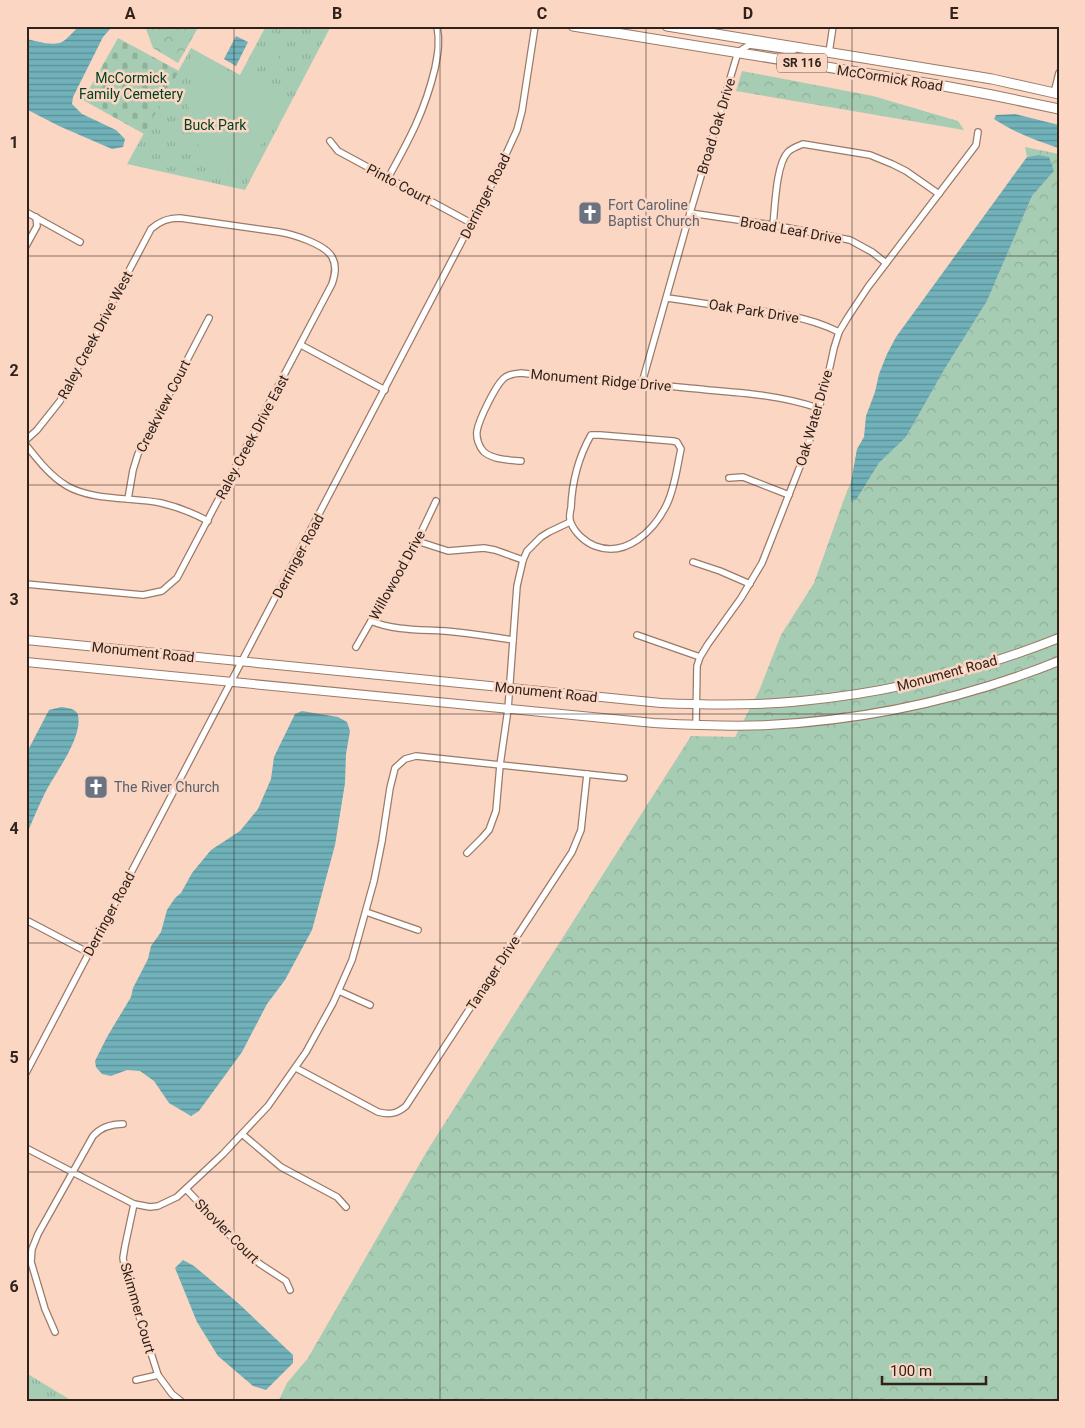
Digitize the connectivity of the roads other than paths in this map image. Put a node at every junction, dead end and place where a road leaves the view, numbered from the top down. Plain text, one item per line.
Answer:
1 (437, 26) edge
2 (535, 26) edge
3 (573, 26) edge
4 (833, 26) edge
5 (671, 27) edge
6 (806, 49) junction
7 (738, 52) junction
8 (829, 52) junction
9 (1059, 73) edge
10 (1056, 94) edge
11 (1059, 109) edge
12 (978, 132) dead end
13 (330, 141) dead end
14 (388, 178) junction
15 (939, 194) junction
16 (26, 212) edge
17 (690, 213) junction
18 (36, 217) junction
19 (471, 223) junction
20 (156, 224) joint
21 (773, 225) junction
22 (80, 242) dead end
23 (26, 246) edge
24 (886, 263) junction
25 (666, 298) junction
26 (209, 318) dead end
27 (840, 332) junction
28 (301, 345) junction
29 (642, 383) junction
30 (385, 390) junction
31 (818, 408) junction
32 (26, 440) edge
33 (26, 445) edge
34 (521, 462) dead end
35 (729, 478) dead end
36 (789, 496) junction
37 (128, 499) junction
38 (436, 502) dead end
39 (208, 521) junction
40 (570, 522) junction
41 (417, 541) junction
42 (523, 560) junction
43 (693, 562) dead end
44 (26, 584) edge
45 (750, 584) junction
46 (371, 621) junction
47 (637, 635) dead end
48 (1059, 638) edge
49 (26, 640) edge
50 (513, 640) junction
51 (356, 647) dead end
52 (700, 657) junction
53 (1059, 660) edge
54 (26, 662) edge
55 (242, 662) junction
56 (231, 682) junction
57 (510, 688) junction
58 (696, 704) junction
59 (508, 709) junction
60 (696, 725) junction
61 (500, 765) junction
62 (587, 774) junction
63 (624, 778) dead end
64 (467, 853) dead end
65 (366, 912) junction
66 (26, 920) edge
67 (418, 930) dead end
68 (89, 953) junction
69 (339, 991) junction
70 (370, 1006) dead end
71 (296, 1068) junction
72 (26, 1073) edge
73 (123, 1124) dead end
74 (242, 1134) junction
75 (26, 1148) edge
76 (72, 1172) junction
77 (186, 1190) junction
78 (134, 1204) junction
79 (346, 1207) dead end
80 (290, 1290) dead end
81 (55, 1332) dead end
82 (158, 1376) junction
83 (136, 1380) dead end
84 (182, 1402) edge

1 - 14 street
2 - 19 street, Derringer Road
3 - 7 main road, McCormick Road / SR 116
4 - 8 street
5 - 6 main road, McCormick Road / SR 116
6 - 7 street
6 - 8 main road, McCormick Road / SR 116
7 - 11 main road, McCormick Road / SR 116
7 - 17 street, Broad Oak Drive
8 - 10 main road, McCormick Road / SR 116
9 - 10 street
12 - 15 street, Oak Water Drive
13 - 14 street, Pinto Court
14 - 19 street, Pinto Court
15 - 21 street
15 - 24 street, Oak Water Drive
16 - 18 street
17 - 21 street, Broad Leaf Drive
17 - 25 street, Broad Oak Drive
18 - 22 street
18 - 23 street
19 - 30 street, Derringer Road
20 - 28 street, Raley Creek Drive East
20 - 32 street, Raley Creek Drive West
21 - 24 street, Broad Leaf Drive
24 - 27 street, Oak Water Drive
25 - 27 street, Oak Park Drive
25 - 29 street, Broad Oak Drive
26 - 37 street, Creekview Court
27 - 31 street, Oak Water Drive
28 - 30 street
28 - 39 street, Raley Creek Drive East
29 - 31 street, Monument Ridge Drive
29 - 34 street, Monument Ridge Drive
30 - 55 street, Derringer Road
31 - 36 street, Oak Water Drive
33 - 37 street
35 - 36 street
36 - 45 street, Oak Water Drive
37 - 39 street
38 - 41 street, Willowood Drive
39 - 44 street, Raley Creek Drive East
40 - 40 street
40 - 42 street
41 - 42 street
41 - 46 street, Willowood Drive
42 - 50 street
43 - 45 street
45 - 52 street, Oak Water Drive
46 - 50 street
46 - 51 street, Willowood Drive
47 - 52 street
48 - 58 main road, Monument Road
49 - 55 main road, Monument Road
50 - 57 street
52 - 58 street, Oak Water Drive
53 - 60 main road, Monument Road
54 - 56 main road, Monument Road
55 - 56 street, Derringer Road
55 - 57 main road, Monument Road
56 - 59 main road, Monument Road
56 - 68 street, Derringer Road
57 - 58 main road, Monument Road
57 - 59 street
58 - 60 street, Oak Water Drive
59 - 60 main road, Monument Road
59 - 61 street
61 - 62 street
61 - 64 street
61 - 65 street
62 - 63 street
62 - 71 street, Tanager Drive
65 - 67 street
65 - 69 street
66 - 68 street
68 - 72 street, Derringer Road
69 - 70 street
69 - 71 street
71 - 74 street
73 - 76 street
74 - 77 street
74 - 79 street
75 - 76 street
76 - 78 street
76 - 81 street
77 - 78 street
77 - 80 street, Shovler Court
78 - 82 street, Skimmer Court
82 - 83 street
82 - 84 street, Skimmer Court

